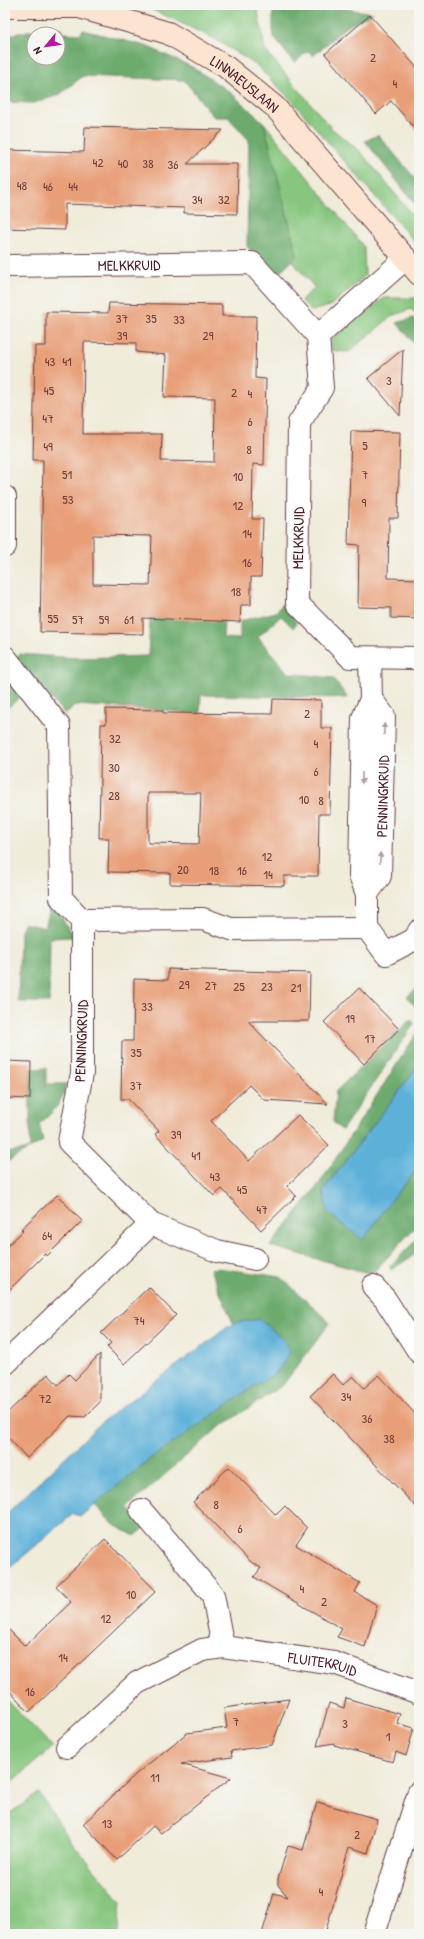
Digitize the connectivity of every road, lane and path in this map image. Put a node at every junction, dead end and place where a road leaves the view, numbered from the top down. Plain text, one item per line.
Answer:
1 (5, 7) edge
2 (5, 266) edge
3 (412, 266) edge
4 (318, 336) junction
5 (5, 498) edge
6 (5, 546) edge
7 (5, 657) edge
8 (370, 658) junction
9 (419, 658) edge
10 (82, 920) junction
11 (367, 928) junction
12 (419, 931) edge
13 (151, 1224) junction
14 (255, 1259) dead end
15 (373, 1286) dead end
16 (419, 1352) edge
17 (5, 1364) edge
18 (140, 1510) dead end
19 (223, 1647) junction
20 (419, 1693) edge
21 (67, 1746) dead end
22 (419, 1792) edge
23 (374, 1934) edge

1 - 3 street, LINNAEUSLAAN
2 - 4 street, MELKKRUID
3 - 4 street
4 - 8 street, MELKKRUID
5 - 6 street
7 - 10 street
8 - 9 street, MELKKRUID
8 - 11 street, PENNINGKRUID
10 - 11 street
10 - 13 street, PENNINGKRUID
11 - 12 street
13 - 14 street, PENNINGKRUID
13 - 17 street
15 - 16 street
18 - 19 street
19 - 20 street, FLUITEKRUID
19 - 21 street, FLUITEKRUID
22 - 23 street

